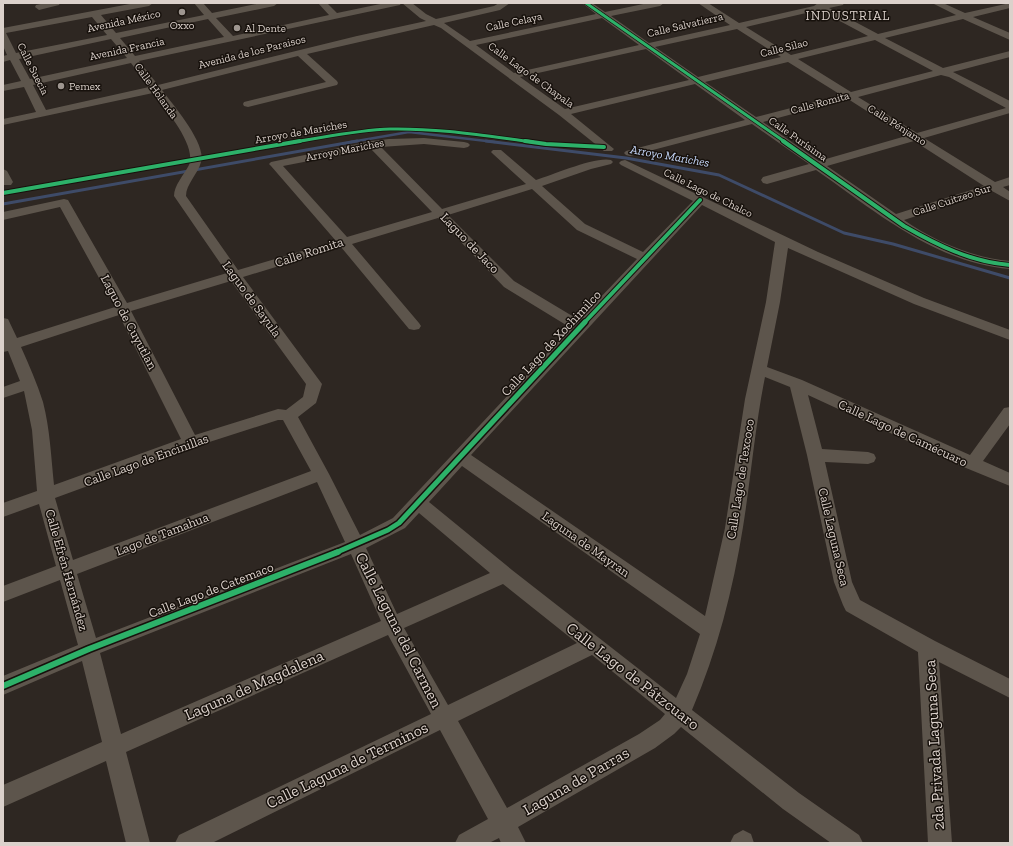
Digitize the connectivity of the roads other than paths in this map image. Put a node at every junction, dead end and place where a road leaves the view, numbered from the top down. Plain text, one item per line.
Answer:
1 (56, 3) edge
2 (149, 3) edge
3 (198, 3) edge
4 (274, 3) edge
5 (322, 3) edge
6 (397, 3) edge
7 (406, 3) edge
8 (506, 3) edge
9 (586, 3) edge
10 (660, 3) edge
11 (702, 3) edge
12 (840, 3) edge
13 (936, 3) edge
14 (817, 5) edge
15 (1010, 5) edge
16 (467, 6) dead end
17 (39, 7) dead end
18 (476, 13) junction
19 (95, 14) junction
20 (604, 15) junction
21 (210, 16) junction
22 (964, 16) junction
23 (336, 17) junction
24 (437, 22) junction
25 (738, 25) junction
26 (3, 31) edge
27 (3, 35) edge
28 (114, 36) junction
29 (876, 37) junction
30 (1010, 37) edge
31 (231, 39) junction
32 (468, 44) junction
33 (648, 46) junction
34 (300, 53) junction
35 (1010, 54) edge
36 (7, 58) edge
37 (790, 59) junction
38 (134, 60) junction
39 (942, 72) junction
40 (512, 76) junction
41 (699, 81) junction
42 (27, 83) junction
43 (3, 88) edge
44 (155, 89) junction
45 (850, 95) junction
46 (248, 104) dead end
47 (1010, 108) edge
48 (42, 113) junction
49 (563, 113) junction
50 (755, 121) junction
51 (3, 122) edge
52 (916, 137) junction
53 (372, 144) junction
54 (464, 145) dead end
55 (498, 152) dead end
56 (605, 155) junction
57 (629, 158) junction
58 (817, 165) junction
59 (188, 176) joint
60 (767, 180) dead end
61 (1010, 181) edge
62 (534, 185) junction
63 (993, 187) junction
64 (1010, 197) edge
65 (700, 200) junction
66 (440, 212) junction
67 (3, 216) edge
68 (894, 219) junction
69 (343, 241) junction
70 (782, 241) junction
71 (645, 258) junction
72 (1010, 265) edge
73 (235, 276) junction
74 (123, 308) junction
75 (3, 322) edge
76 (414, 326) dead end
77 (580, 327) junction
78 (1010, 335) edge
79 (7, 346) edge
80 (759, 369) junction
81 (29, 383) junction
82 (797, 384) junction
83 (3, 393) edge
84 (1010, 412) edge
85 (289, 416) junction
86 (191, 442) junction
87 (815, 455) junction
88 (460, 456) junction
89 (868, 458) dead end
90 (972, 464) junction
91 (321, 474) junction
92 (1010, 480) edge
93 (46, 496) junction
94 (419, 503) junction
95 (3, 510) edge
96 (356, 545) junction
97 (68, 570) junction
98 (505, 575) junction
99 (3, 594) edge
100 (392, 624) junction
101 (711, 631) junction
102 (593, 645) junction
103 (928, 647) junction
104 (89, 649) junction
105 (3, 686) edge
106 (1010, 689) edge
107 (680, 713) junction
108 (444, 718) junction
109 (114, 746) junction
110 (3, 796) edge
111 (503, 823) junction
112 (138, 843) edge
113 (187, 843) edge
114 (468, 843) edge
115 (514, 843) edge
116 (851, 843) edge
117 (940, 843) edge

1 - 17 street
2 - 19 street
3 - 21 street
4 - 21 street, Avenida México
5 - 23 street
6 - 23 street, Avenida Francia
7 - 24 street
8 - 18 street, Avenida de los Paraisos
9 - 20 street, Calle Purísima
10 - 20 street, Calle Celaya
11 - 25 street, Calle Pénjamo
12 - 14 street, Calle Salvatierra
13 - 22 street
14 - 25 street, Calle Salvatierra
14 - 29 street
15 - 22 street, Calle Silao
16 - 18 street
18 - 24 street, Avenida de los Paraisos
19 - 26 street
19 - 28 street, Calle Holanda
20 - 32 street, Calle Celaya
20 - 33 street, Calle Purísima
21 - 28 street, Avenida México
21 - 31 street
22 - 29 street, Calle Silao
22 - 30 street
23 - 31 street, Avenida Francia
24 - 32 street, Calle Lago de Chapala
24 - 34 street, Avenida de los Paraisos
25 - 33 street, Calle Salvatierra
25 - 37 street, Calle Pénjamo
27 - 36 street, Calle Suecia
28 - 36 street, Avenida México
28 - 38 street, Calle Holanda
29 - 37 street, Calle Silao
29 - 39 street
31 - 38 street, Avenida Francia
32 - 40 street, Calle Lago de Chapala
33 - 40 street, Calle Salvatierra
33 - 41 street, Calle Purísima
34 - 44 street, Avenida de los Paraisos
34 - 46 street
35 - 39 street, Calle Romita
36 - 42 street, Calle Suecia
37 - 41 street, Calle Silao
37 - 45 street, Calle Pénjamo
38 - 42 street, Avenida Francia
38 - 44 street, Calle Holanda
39 - 45 street, Calle Romita
39 - 47 street
40 - 49 street, Calle Lago de Chapala
41 - 49 street, Calle Silao
41 - 50 street, Calle Purísima
42 - 43 street, Avenida Francia
42 - 48 street, Calle Suecia
44 - 48 street, Avenida de los Paraisos
44 - 59 street, Calle Holanda
45 - 50 street, Calle Romita
45 - 52 street, Calle Pénjamo
47 - 52 street
48 - 51 street, Avenida de los Paraisos
49 - 56 street, Calle Lago de Chapala
50 - 57 street, Calle Romita
50 - 58 street, Calle Purísima
52 - 58 street
52 - 63 street, Calle Pénjamo
53 - 54 street, Arroyo Mariches
53 - 66 street, Laguo de Jaco
53 - 69 street, Arroyo Mariches
55 - 62 street
56 - 57 street, Calle Romita
56 - 62 street, Calle Romita
57 - 65 street, Calle Lago de Chalco
58 - 60 street
58 - 68 street, Calle Purísima
59 - 73 street, Laguo de Sayula
61 - 63 street, Calle Cuitzeo Sur
62 - 66 street, Calle Romita
62 - 71 street
63 - 64 street, Calle Pénjamo
63 - 68 street, Calle Cuitzeo Sur
65 - 70 street, Calle Lago de Chalco
65 - 71 street, Calle Lago de Xochimilco
66 - 69 street, Calle Romita
66 - 77 street, Laguo de Jaco
67 - 74 street, Laguo de Cuyutlan
68 - 72 street, Calle Purísima
69 - 73 street, Calle Romita
69 - 76 street
70 - 78 street, Calle Lago de Chalco
70 - 80 street, Calle Lago de Texcoco
71 - 77 street, Calle Lago de Xochimilco
73 - 74 street, Calle Romita
73 - 85 street, Laguo de Sayula
74 - 79 street, Calle Romita
74 - 86 street, Laguo de Cuyutlan
75 - 79 street, Calle Efrén Hernández
77 - 88 street, Calle Lago de Xochimilco
79 - 81 street, Calle Efrén Hernández
80 - 82 street, Calle Lago de Camécuaro
80 - 101 street, Calle Lago de Texcoco
81 - 83 street
81 - 93 street, Calle Efrén Hernández
82 - 87 street, Calle Laguna Seca
82 - 90 street, Calle Lago de Camécuaro
84 - 90 street
85 - 86 street, Calle Lago de Encinillas
85 - 91 street, Calle Laguna del Carmen
86 - 93 street, Calle Lago de Encinillas
87 - 89 street
87 - 103 street, Calle Laguna Seca
88 - 94 street, Calle Lago de Xochimilco
88 - 101 street, Laguna de Mayran
90 - 92 street, Calle Lago de Camécuaro
91 - 96 street, Calle Laguna del Carmen
91 - 97 street, Lago de Tamahua
93 - 95 street, Calle Lago de Encinillas
93 - 97 street, Calle Efrén Hernández
94 - 96 street, Calle Lago de Catemaco
94 - 98 street, Calle Lago de Pátzcuaro
96 - 100 street, Calle Laguna del Carmen
96 - 104 street, Calle Lago de Catemaco
97 - 99 street, Lago de Tamahua
97 - 104 street, Calle Efrén Hernández
98 - 100 street, Laguna de Magdalena
98 - 102 street, Calle Lago de Pátzcuaro
100 - 108 street, Calle Laguna del Carmen
100 - 109 street, Laguna de Magdalena
101 - 107 street, Calle Lago de Texcoco
102 - 107 street, Calle Lago de Pátzcuaro
102 - 108 street, Calle Laguna de Terminos
103 - 106 street, Calle Laguna Seca
103 - 117 street, 2da Privada Laguna Seca
104 - 105 street, Calle Lago de Catemaco
104 - 109 street, Calle Efrén Hernández
107 - 111 street, Laguna de Parras
107 - 116 street, Calle Lago de Pátzcuaro
108 - 111 street, Calle Laguna del Carmen
108 - 113 street, Calle Laguna de Terminos
109 - 110 street, Laguna de Magdalena
109 - 112 street, Calle Efrén Hernández
111 - 114 street, Laguna de Parras
111 - 115 street, Calle Laguna del Carmen

